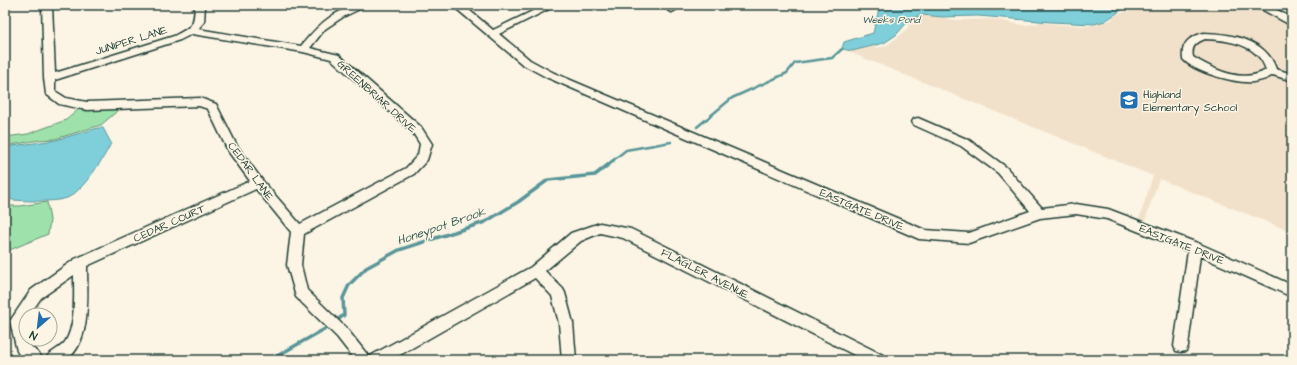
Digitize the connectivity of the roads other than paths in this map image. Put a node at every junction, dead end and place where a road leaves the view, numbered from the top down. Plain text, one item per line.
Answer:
1 (47, 5) edge
2 (200, 5) edge
3 (363, 5) edge
4 (457, 5) edge
5 (552, 5) edge
6 (1259, 5) edge
7 (1292, 23) edge
8 (191, 30) junction
9 (492, 34) junction
10 (303, 49) junction
11 (1272, 71) junction
12 (49, 78) junction
13 (1292, 78) edge
14 (918, 122) dead end
15 (258, 182) junction
16 (1040, 214) junction
17 (298, 231) junction
18 (1195, 248) junction
19 (80, 263) junction
20 (536, 271) junction
21 (1292, 292) edge
22 (1181, 346) dead end
23 (36, 360) edge
24 (52, 360) edge
25 (364, 360) edge
26 (377, 360) edge
27 (569, 360) edge
28 (878, 360) edge

1 - 12 street, CEDAR LANE
2 - 8 street
3 - 10 street
4 - 9 street, EASTGATE DRIVE
5 - 9 street
6 - 7 street
8 - 10 street, GREENBRIAR DRIVE
8 - 12 street, JUNIPER LANE
9 - 16 street, EASTGATE DRIVE
10 - 17 street, GREENBRIAR DRIVE
11 - 11 street
11 - 13 street
12 - 15 street, CEDAR LANE
14 - 16 street
15 - 17 street, CEDAR LANE
15 - 19 street, CEDAR COURT
16 - 18 street, EASTGATE DRIVE
17 - 25 street
18 - 21 street, EASTGATE DRIVE
18 - 22 street
19 - 23 street, CEDAR COURT
19 - 24 street
20 - 26 street
20 - 27 street
20 - 28 street, FLAGLER AVENUE

